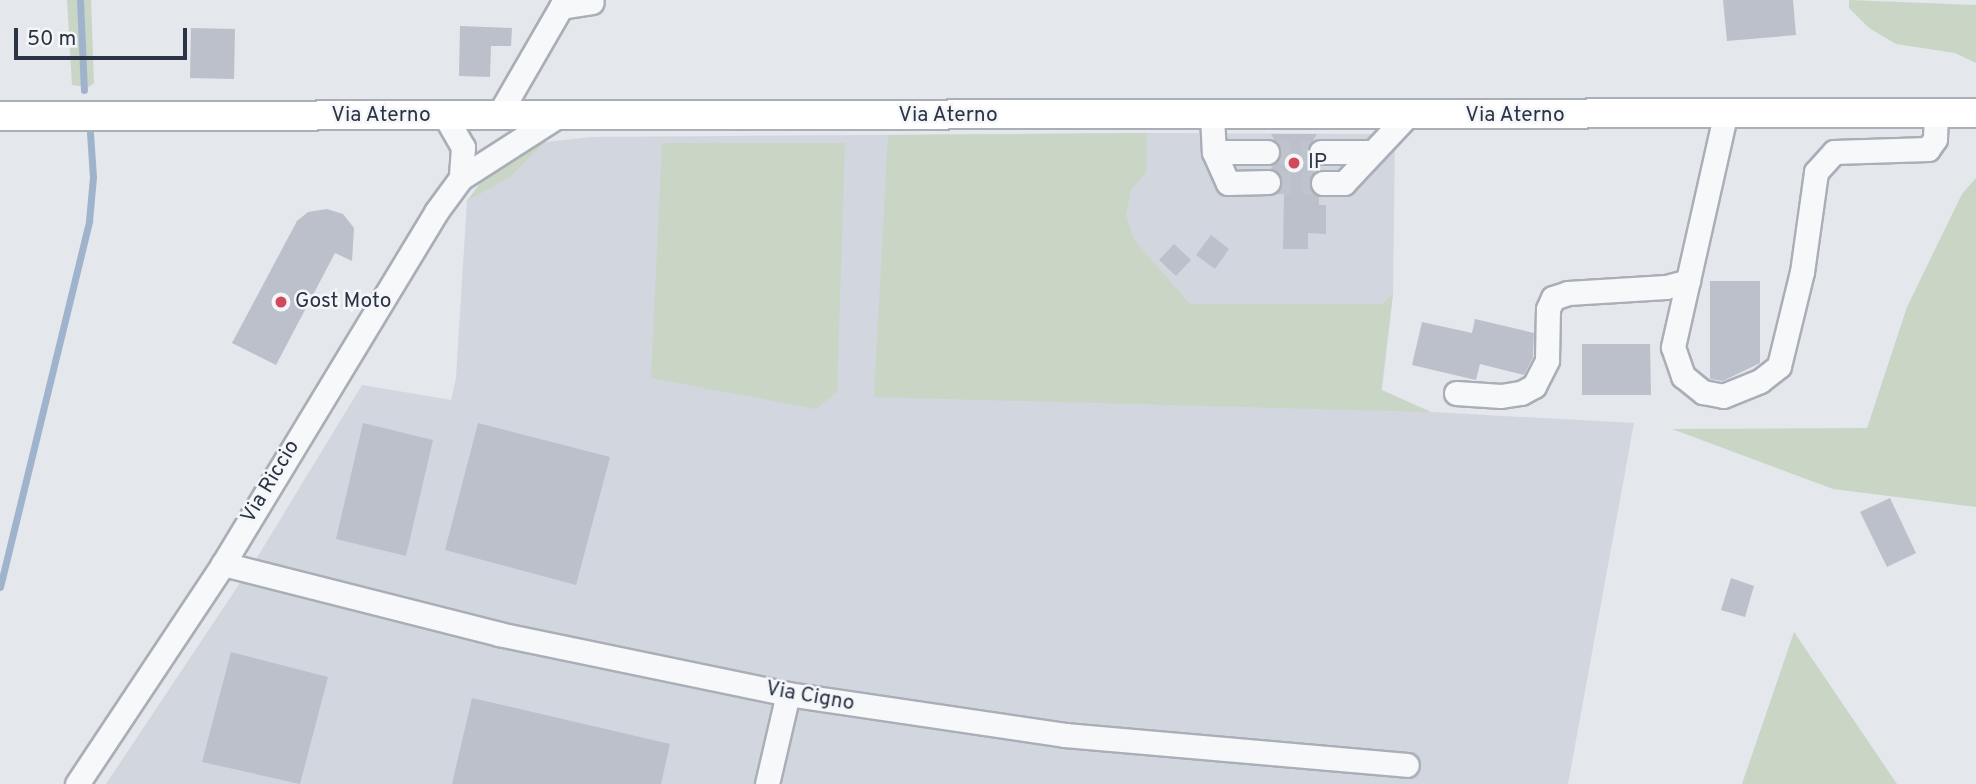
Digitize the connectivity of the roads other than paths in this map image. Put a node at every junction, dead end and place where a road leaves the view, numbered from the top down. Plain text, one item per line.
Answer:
1 (592, 2) dead end
2 (1976, 93) edge
3 (1976, 113) edge
4 (1897, 115) junction
5 (1936, 115) junction
6 (0, 116) edge
7 (445, 116) junction
8 (498, 116) junction
9 (1212, 116) junction
10 (1408, 116) junction
11 (1725, 116) junction
12 (556, 117) junction
13 (1214, 152) junction
14 (1268, 152) tunnel mouth
15 (1321, 152) tunnel mouth
16 (1372, 152) junction
17 (461, 178) junction
18 (1268, 183) tunnel mouth
19 (1323, 183) tunnel mouth
20 (1688, 281) junction
21 (1457, 393) dead end
22 (223, 564) junction
23 (788, 694) junction
24 (1407, 765) dead end
25 (77, 784) edge
26 (767, 784) edge

1 - 8 lane
2 - 4 main road, Via Aterno
3 - 5 main road, Via Aterno
4 - 5 main road, Via Aterno
4 - 11 main road, Via Aterno
5 - 20 lane
6 - 7 main road, Via Aterno
7 - 8 main road, Via Aterno
7 - 17 lane
8 - 12 main road, Via Aterno
9 - 10 main road, Via Aterno
9 - 12 main road, Via Aterno
9 - 13 lane
10 - 11 main road, Via Aterno
10 - 16 lane
11 - 20 lane
12 - 17 lane, Via Riccio
13 - 14 lane
13 - 18 lane
15 - 16 lane
16 - 19 lane
17 - 22 lane, Via Riccio
20 - 21 lane
22 - 23 lane, Via Cigno
22 - 25 lane, Via Riccio
23 - 24 lane, Via Cigno
23 - 26 lane

